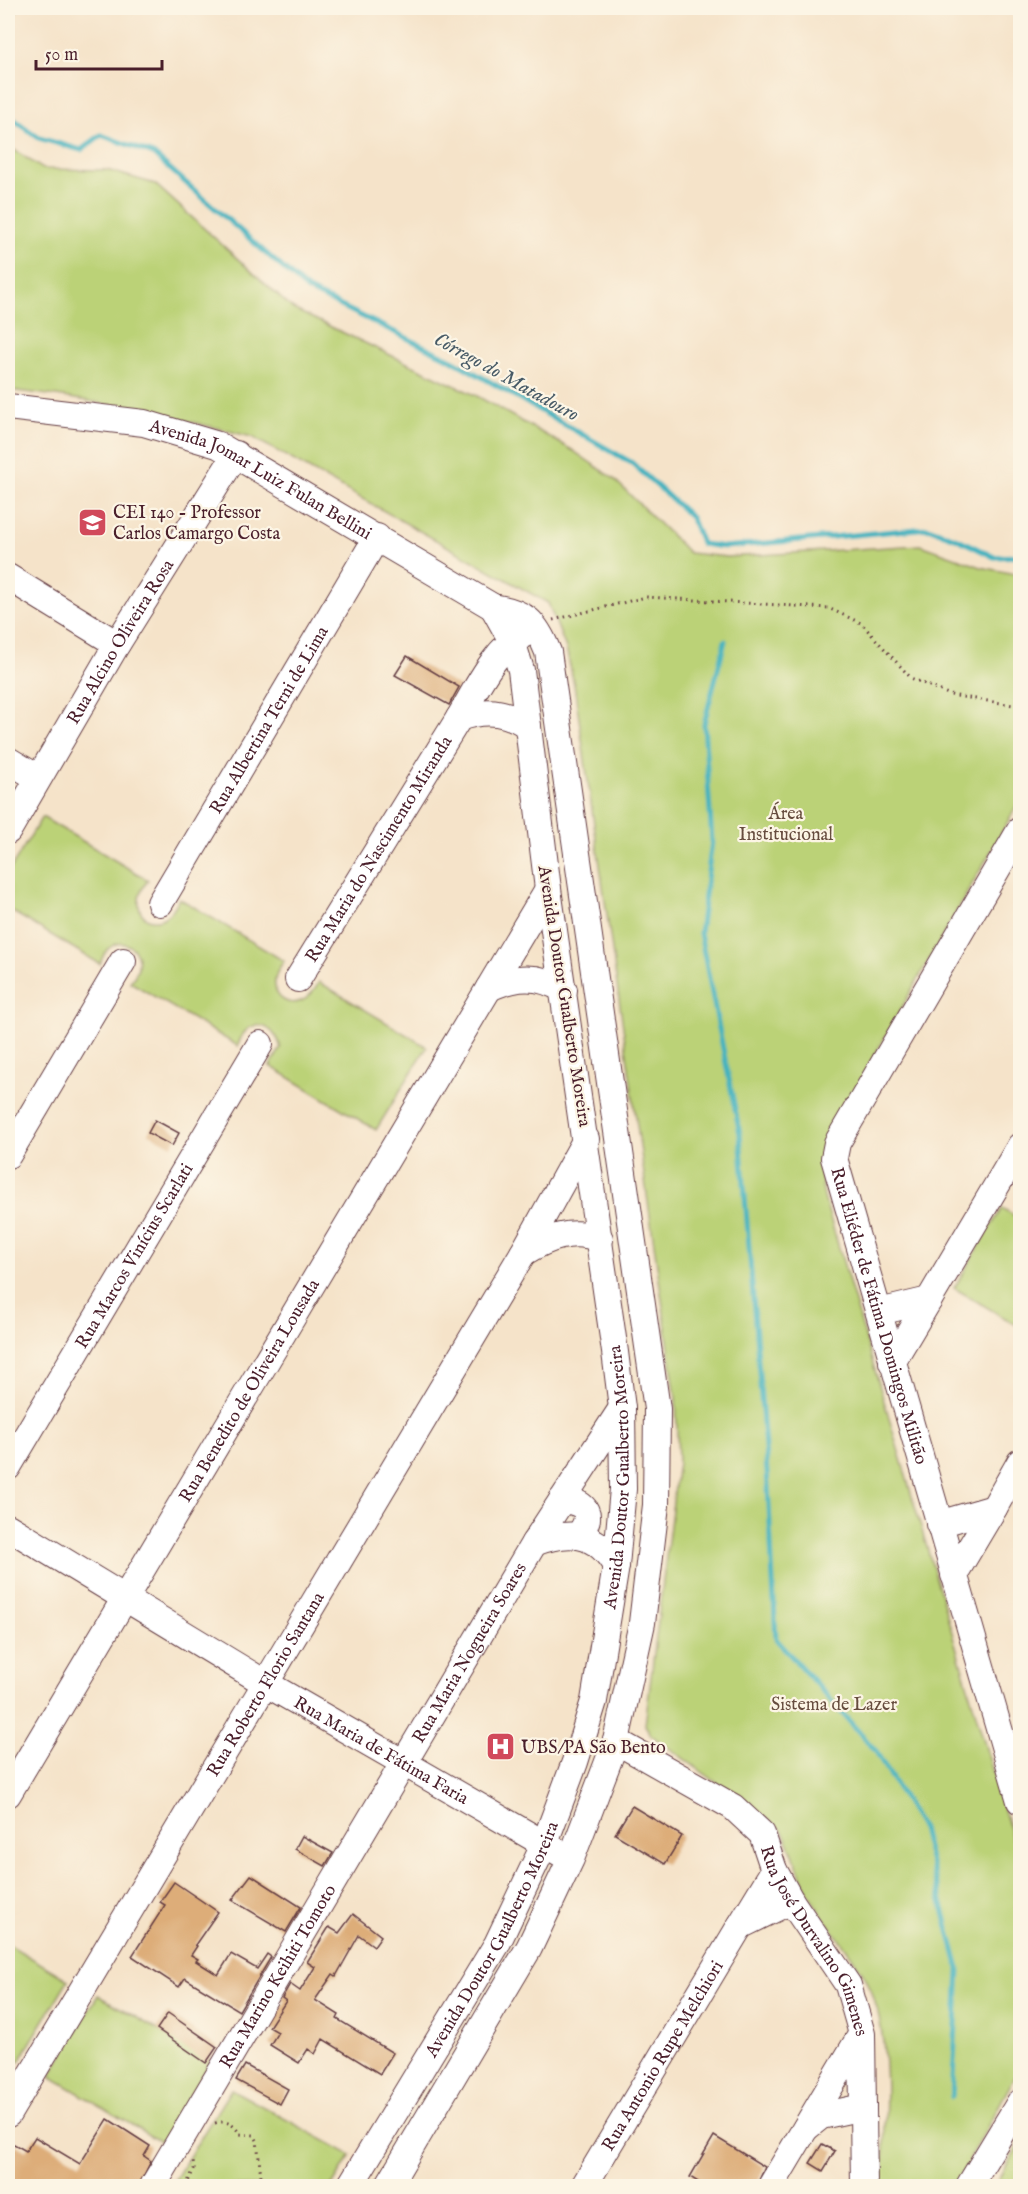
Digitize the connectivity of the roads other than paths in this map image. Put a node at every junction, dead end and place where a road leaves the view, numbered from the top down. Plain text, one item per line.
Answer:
1 (8, 407) edge
2 (236, 454) junction
3 (376, 537) junction
4 (8, 577) edge
5 (517, 625) junction
6 (117, 644) junction
7 (459, 718) junction
8 (528, 726) junction
9 (8, 760) edge
10 (38, 778) junction
11 (1020, 830) edge
12 (8, 831) edge
13 (548, 889) junction
14 (160, 903) dead end
15 (123, 961) dead end
16 (298, 979) dead end
17 (489, 988) junction
18 (564, 990) junction
19 (260, 1044) dead end
20 (586, 1139) junction
21 (1020, 1146) edge
22 (8, 1155) edge
23 (600, 1239) junction
24 (523, 1253) junction
25 (929, 1300) junction
26 (879, 1312) junction
27 (892, 1362) junction
28 (622, 1408) junction
29 (1020, 1462) edge
30 (8, 1467) edge
31 (562, 1500) junction
32 (994, 1508) junction
33 (939, 1524) junction
34 (8, 1527) edge
35 (578, 1536) junction
36 (534, 1543) junction
37 (616, 1566) junction
38 (954, 1575) junction
39 (125, 1598) junction
40 (265, 1683) junction
41 (1011, 1727) edge
42 (616, 1741) junction
43 (403, 1764) junction
44 (1019, 1788) edge
45 (8, 1794) edge
46 (544, 1845) junction
47 (571, 1859) junction
48 (774, 1870) junction
49 (791, 1901) junction
50 (740, 1926) junction
51 (862, 2034) junction
52 (830, 2087) junction
53 (863, 2097) junction
54 (1020, 2102) edge
55 (8, 2114) edge
56 (806, 2128) junction
57 (153, 2187) edge
58 (350, 2187) edge
59 (388, 2187) edge
60 (584, 2187) edge
61 (771, 2187) edge
62 (864, 2187) edge
63 (969, 2187) edge

1 - 2 street, Avenida Jomar Luiz Fulan Bellini
2 - 3 street, Avenida Jomar Luiz Fulan Bellini
2 - 6 street, Rua Alcino Oliveira Rosa
3 - 5 street, Avenida Jomar Luiz Fulan Bellini
3 - 14 street, Rua Albertina Terni de Lima
4 - 6 street
5 - 7 street, Rua Maria do Nascimento Miranda
5 - 8 street, Avenida Doutor Gualberto Moreira
5 - 42 street, Avenida Doutor Gualberto Moreira
6 - 10 street, Rua Alcino Oliveira Rosa
7 - 8 street, Rua Maria do Nascimento Miranda
7 - 16 street, Rua Maria do Nascimento Miranda
8 - 13 street, Avenida Doutor Gualberto Moreira
9 - 10 street
10 - 12 street, Rua Alcino Oliveira Rosa
11 - 26 street, Rua Eliéder de Fátima Domingos Militão
13 - 17 street, Rua Benedito de Oliveira Lousada
13 - 18 street, Avenida Doutor Gualberto Moreira
15 - 22 street
17 - 18 street
17 - 39 street, Rua Benedito de Oliveira Lousada
18 - 20 street, Avenida Doutor Gualberto Moreira
19 - 30 street, Rua Marcos Vinícius Scarlati
20 - 23 street, Avenida Doutor Gualberto Moreira
20 - 24 street, Rua Roberto Florio Santana
21 - 25 street
23 - 24 street
23 - 28 street, Avenida Doutor Gualberto Moreira
24 - 40 street, Rua Roberto Florio Santana
25 - 26 street
25 - 27 street
26 - 27 street, Rua Eliéder de Fátima Domingos Militão
27 - 33 street, Rua Eliéder de Fátima Domingos Militão
28 - 31 street, Rua Maria Nogueira Soares
28 - 37 street, Avenida Doutor Gualberto Moreira
29 - 32 street
31 - 35 street
31 - 36 street, Rua Maria Nogueira Soares
32 - 33 street
32 - 38 street
33 - 38 street, Rua Eliéder de Fátima Domingos Militão
34 - 39 street, Rua Maria de Fátima Faria
35 - 36 street, Rua Maria Nogueira Soares
35 - 37 street
36 - 43 street, Rua Maria Nogueira Soares
37 - 46 street, Avenida Doutor Gualberto Moreira
38 - 41 street, Rua Eliéder de Fátima Domingos Militão
39 - 40 street, Rua Maria de Fátima Faria
39 - 45 street, Rua Benedito de Oliveira Lousada
40 - 43 street, Rua Maria de Fátima Faria
40 - 55 street, Rua Roberto Florio Santana
41 - 44 street, Rua Eliéder de Fátima Domingos Militão
42 - 47 street, Avenida Doutor Gualberto Moreira
42 - 48 street, Rua José Durvalino Gimenes
43 - 46 street, Rua Maria de Fátima Faria
43 - 57 street, Rua Marino Keihiti Tomoto
46 - 47 street, Rua Maria de Fátima Faria
46 - 58 street, Avenida Doutor Gualberto Moreira
47 - 59 street, Avenida Doutor Gualberto Moreira
48 - 49 street, Rua José Durvalino Gimenes
48 - 50 street, Rua Antonio Rupe Melchiori
49 - 50 street
49 - 51 street, Rua José Durvalino Gimenes
50 - 60 street, Rua Antonio Rupe Melchiori
51 - 52 street
51 - 53 street, Rua José Durvalino Gimenes
52 - 53 street
52 - 56 street
53 - 56 street
53 - 62 street, Rua José Durvalino Gimenes
54 - 63 street
56 - 61 street

